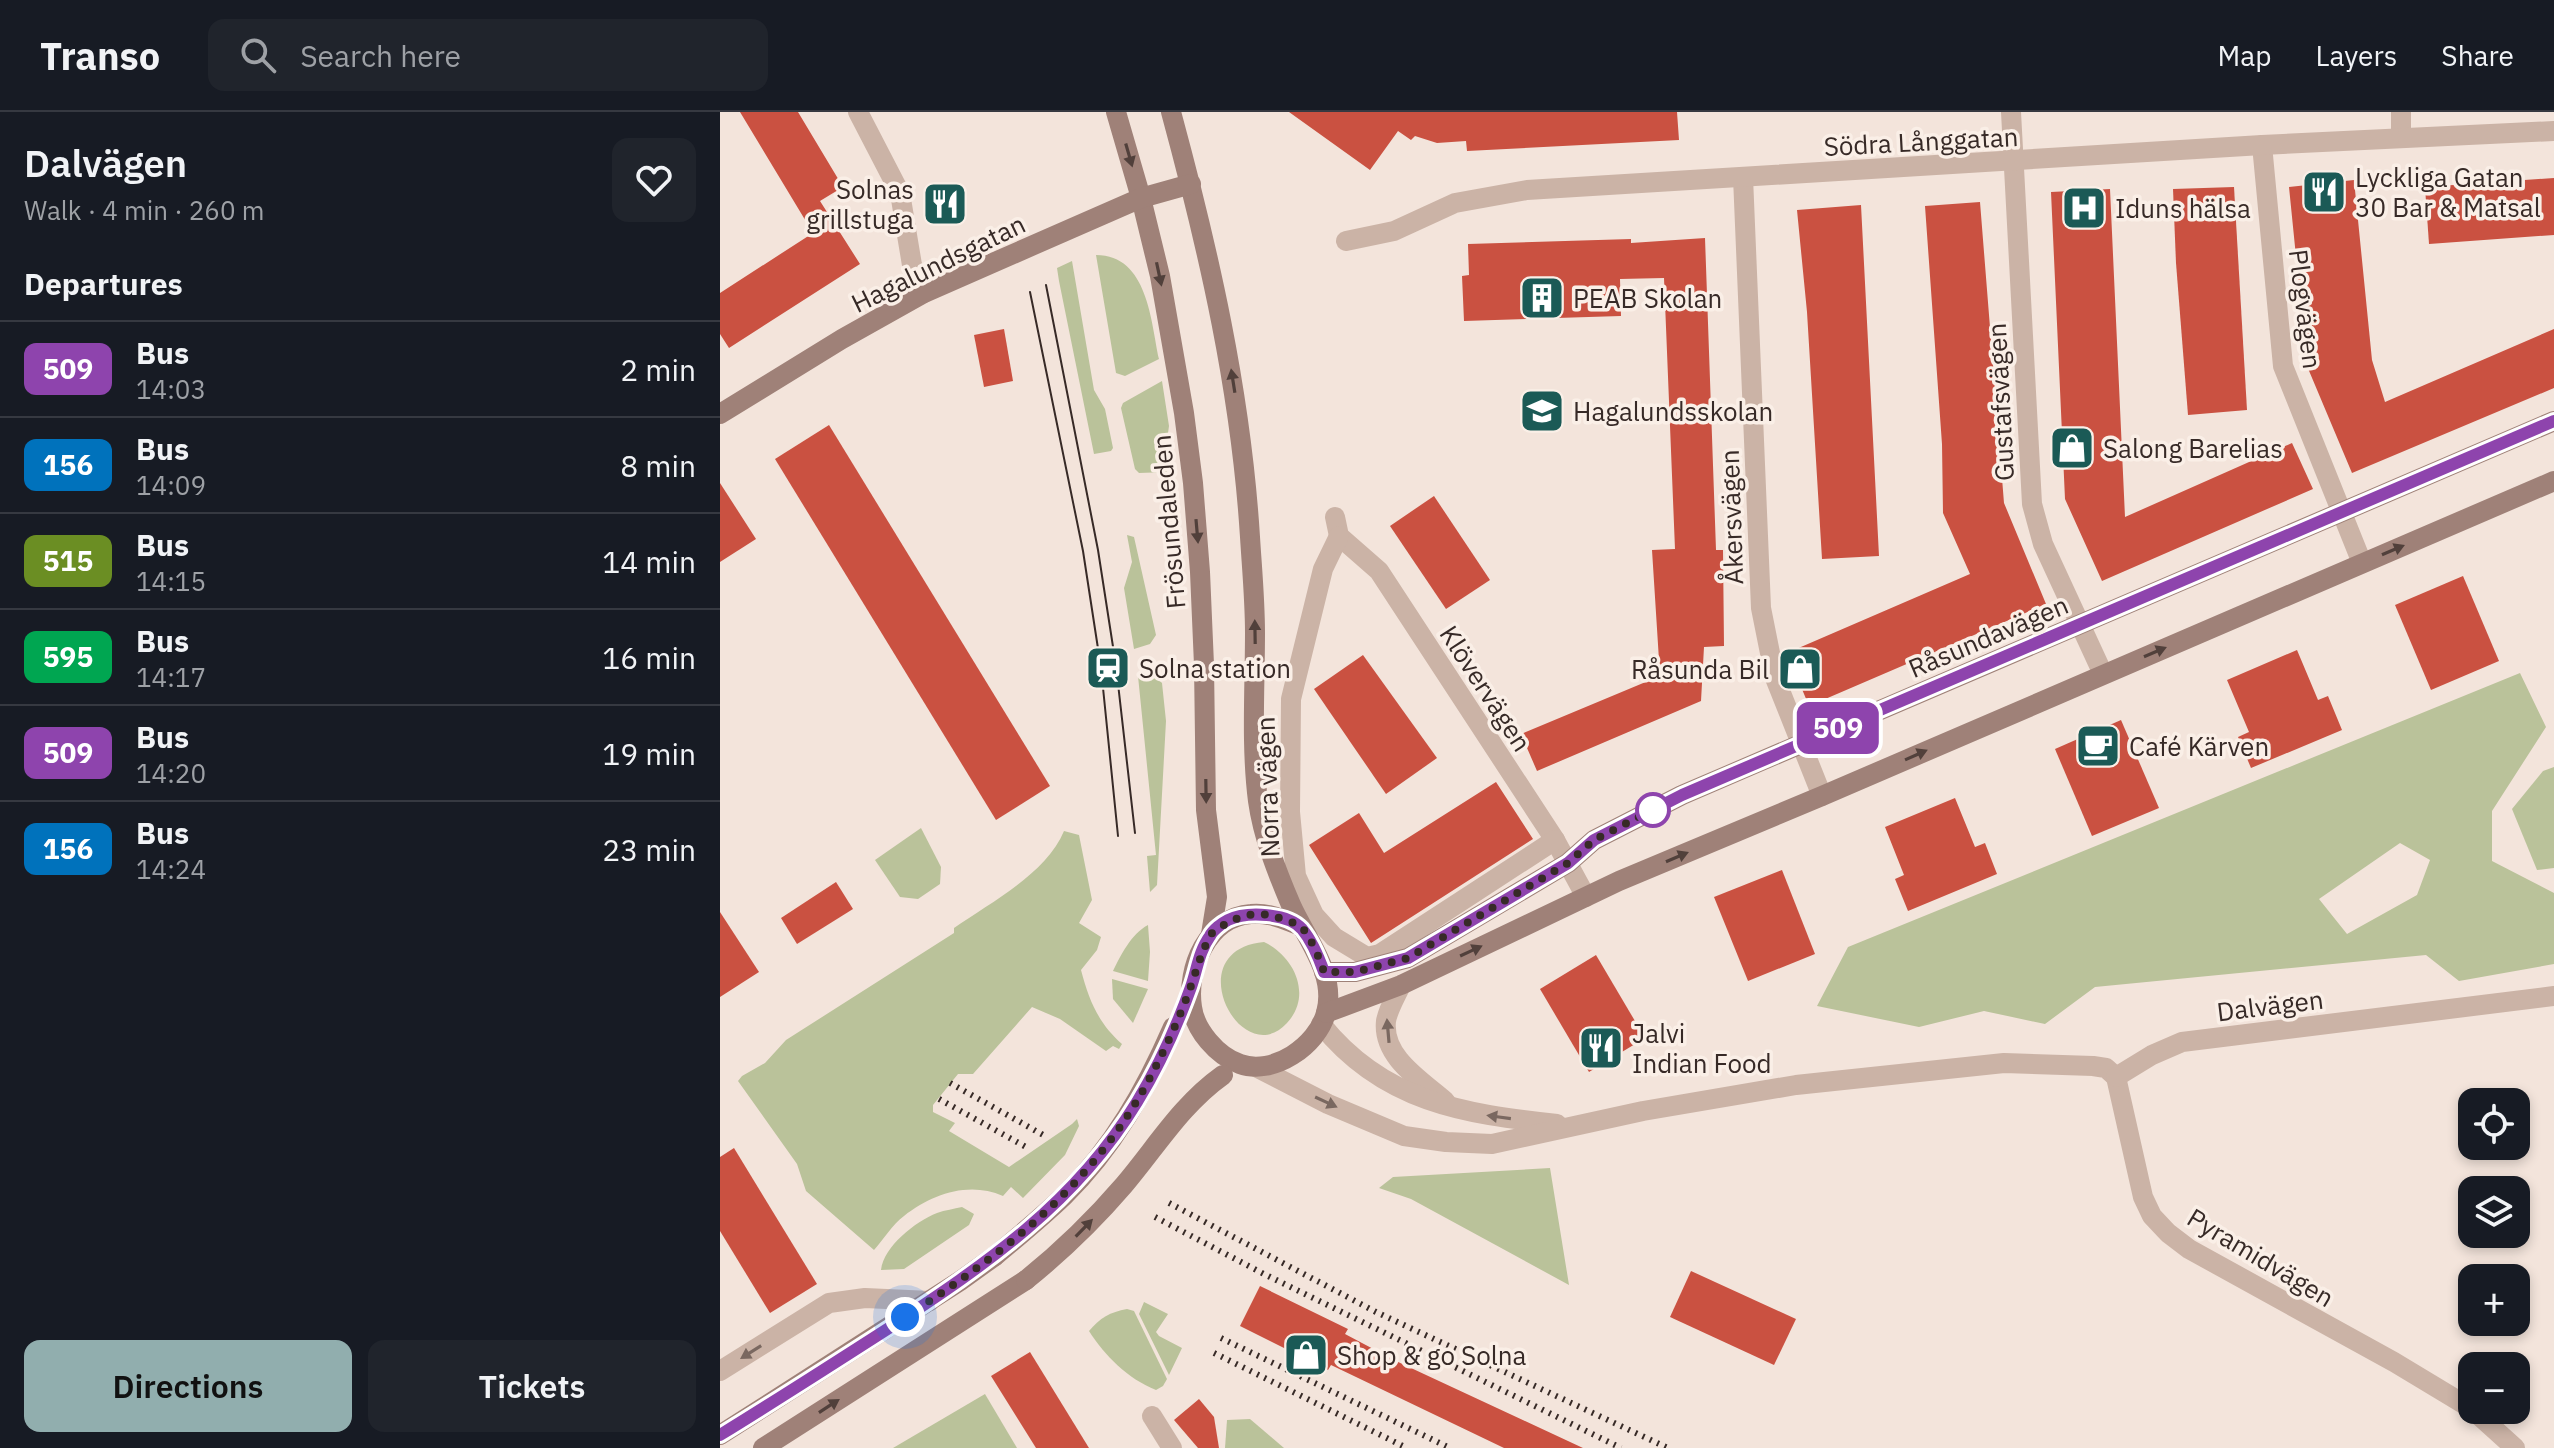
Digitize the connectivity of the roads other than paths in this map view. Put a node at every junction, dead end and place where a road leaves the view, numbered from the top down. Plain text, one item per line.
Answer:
1 (858, 112) edge
2 (1116, 112) edge
3 (1171, 112) edge
4 (2011, 112) edge
5 (2401, 112) edge
6 (2554, 131) edge
7 (2401, 138) junction
8 (2262, 145) junction
9 (2013, 161) junction
10 (1743, 177) junction
11 (1191, 184) junction
12 (1141, 198) junction
13 (1346, 241) dead end
14 (924, 293) junction
15 (720, 414) edge
16 (2554, 421) edge
17 (2554, 481) edge
18 (2341, 512) junction
19 (1337, 527) joint
20 (2362, 563) junction
21 (2081, 624) junction
22 (2103, 674) junction
23 (1801, 744) junction
24 (1822, 796) junction
25 (1555, 840) junction
26 (1568, 863) junction
27 (1586, 897) junction
28 (1301, 926) junction
29 (1211, 934) junction
30 (1324, 972) junction
31 (1192, 985) junction
32 (1401, 985) junction
33 (2554, 996) edge
34 (1323, 1018) junction
35 (1239, 1068) junction
36 (2116, 1077) junction
37 (1454, 1109) junction
38 (1577, 1126) junction
39 (930, 1301) junction
40 (720, 1371) edge
41 (2458, 1401) edge
42 (1152, 1416) dead end
43 (2488, 1424) edge
44 (720, 1435) edge
45 (763, 1448) edge
46 (1172, 1448) edge
47 (2515, 1448) edge

1 - 14 street
2 -> 12 main road, Frösundaleden
3 - 11 main road
4 - 9 street, Gustafsvägen
5 - 7 street
6 - 7 street, Södra Långgatan
7 - 8 street, Södra Långgatan
8 - 9 street, Södra Långgatan
8 - 18 street, Plogvägen
9 - 10 street, Södra Långgatan
9 - 21 street, Gustafsvägen
10 - 13 street, Södra Långgatan
10 - 23 street, Åkersvägen
11 - 12 main road, Hagalundsgatan
28 -> 11 main road
12 - 14 main road, Hagalundsgatan
12 -> 29 main road, Frösundaleden
14 - 15 main road, Hagalundsgatan
16 - 18 main road, Råsundavägen
20 -> 17 main road
18 - 20 street, Plogvägen
18 - 21 main road, Råsundavägen
19 - 25 street, Klövervägen
19 - 25 street, Norra vägen
22 -> 20 main road
21 - 22 street, Gustafsvägen
21 - 23 main road, Råsundavägen
24 -> 22 main road
23 - 24 street, Åkersvägen
23 - 26 main road, Råsundavägen
27 -> 24 main road
25 - 26 street, Klövervägen
26 - 27 street, Klövervägen
26 - 30 main road, Råsundavägen
32 -> 27 main road
28 - 29 main road
28 - 30 main road
29 - 31 main road
30 - 34 main road
31 - 35 main road
31 - 39 main road, bridge
32 - 34 main road
37 -> 32 street
33 - 36 street, Dalvägen
34 - 35 main road
34 - 37 street
35 -> 38 street
45 -> 35 main road, bridge
36 - 38 street
36 - 41 street, Pyramidvägen
38 -> 37 street
39 -> 40 street
39 - 44 main road
42 - 46 street
43 - 47 street, Pyramidvägen

